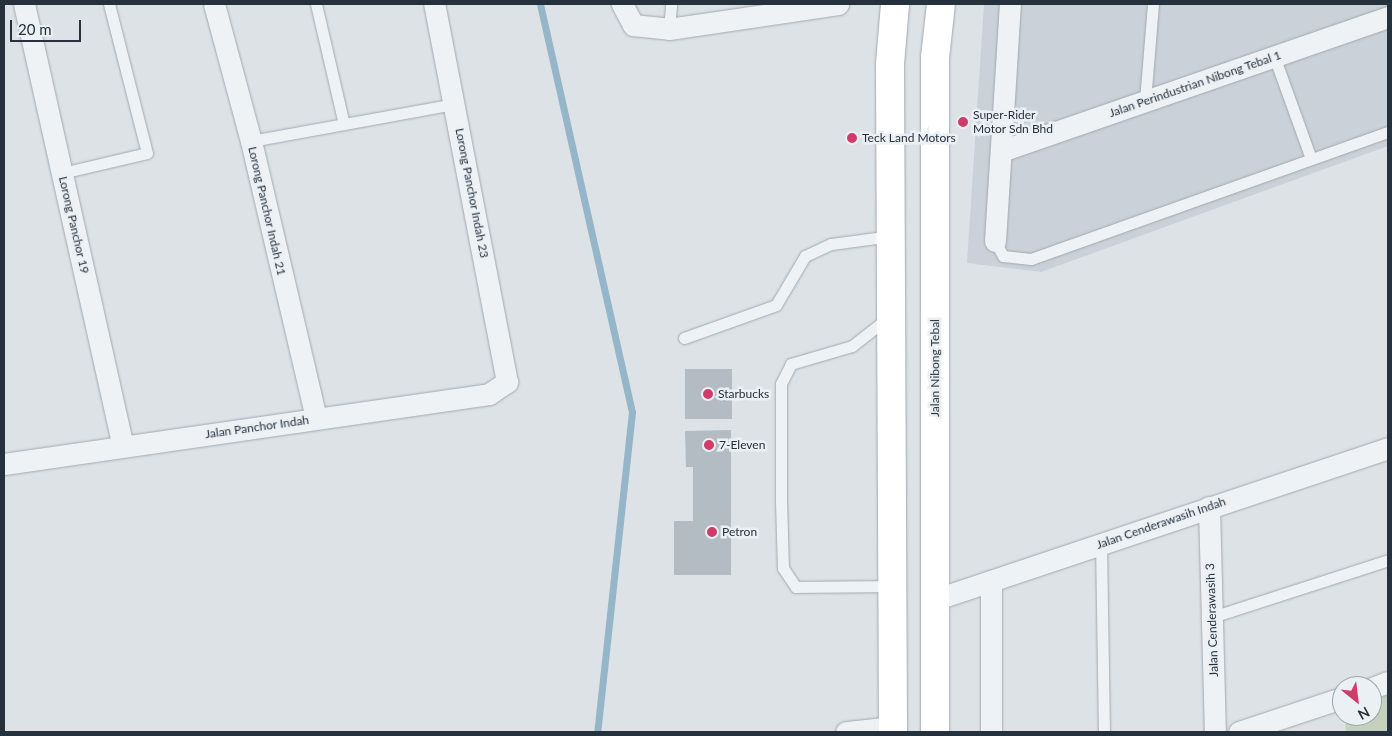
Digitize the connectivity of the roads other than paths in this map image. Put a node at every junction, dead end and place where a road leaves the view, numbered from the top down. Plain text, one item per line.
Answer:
1 (24, 4) edge
2 (109, 4) edge
3 (214, 4) edge
4 (316, 4) edge
5 (434, 4) edge
6 (622, 4) edge
7 (671, 4) edge
8 (838, 4) edge
9 (895, 4) edge
10 (941, 4) edge
11 (1010, 4) edge
12 (1153, 4) edge
13 (789, 8) edge
14 (1388, 17) edge
15 (669, 29) junction
16 (1274, 56) junction
17 (1146, 101) junction
18 (454, 104) junction
19 (344, 124) junction
20 (1388, 132) edge
21 (251, 141) junction
22 (1001, 151) junction
23 (1311, 159) junction
24 (62, 173) junction
25 (891, 236) junction
26 (995, 241) joint
27 (891, 315) junction
28 (684, 338) dead end
29 (507, 382) joint
30 (316, 419) junction
31 (124, 446) junction
32 (1388, 448) edge
33 (4, 464) edge
34 (1209, 507) junction
35 (1101, 543) junction
36 (1388, 560) edge
37 (990, 581) junction
38 (892, 586) junction
39 (934, 600) junction
40 (1212, 617) junction
41 (1332, 701) edge
42 (893, 730) edge
43 (846, 732) edge
44 (935, 732) edge
45 (991, 732) edge
46 (1104, 732) edge
47 (1215, 732) edge
48 (1239, 732) edge

1 - 24 street, Lorong Panchor 19
2 - 24 lane
3 - 21 street, Lorong Panchor Indah 21
4 - 19 lane
5 - 18 street, Lorong Panchor Indah 23
6 - 15 street
7 - 15 lane
8 - 13 street
9 - 25 highway
10 - 39 highway, Jalan Nibong Tebal
11 - 22 street
12 - 17 lane
13 - 15 street
14 - 16 street, Jalan Perindustrian Nibong Tebal 1
16 - 17 street, Jalan Perindustrian Nibong Tebal 1
16 - 23 lane
17 - 22 street, Jalan Perindustrian Nibong Tebal 1
18 - 19 lane
18 - 29 street, Lorong Panchor Indah 23
19 - 21 lane
20 - 23 lane
21 - 30 street, Lorong Panchor Indah 21
22 - 26 street
23 - 26 lane
24 - 31 street, Lorong Panchor 19
25 - 27 highway
25 - 28 lane
27 - 38 highway
27 - 38 lane
29 - 30 street, Jalan Panchor Indah
30 - 31 street, Jalan Panchor Indah
31 - 33 street, Jalan Panchor Indah
32 - 34 street, Jalan Cenderawasih Indah
34 - 35 street, Jalan Cenderawasih Indah
34 - 40 street, Jalan Cenderawasih 3
35 - 37 street, Jalan Cenderawasih Indah
35 - 46 lane
36 - 40 lane
37 - 39 street, Jalan Cenderawasih Indah
37 - 45 street
38 - 42 highway
39 - 44 highway, Jalan Nibong Tebal
40 - 47 street, Jalan Cenderawasih 3
41 - 48 street
42 - 43 street

